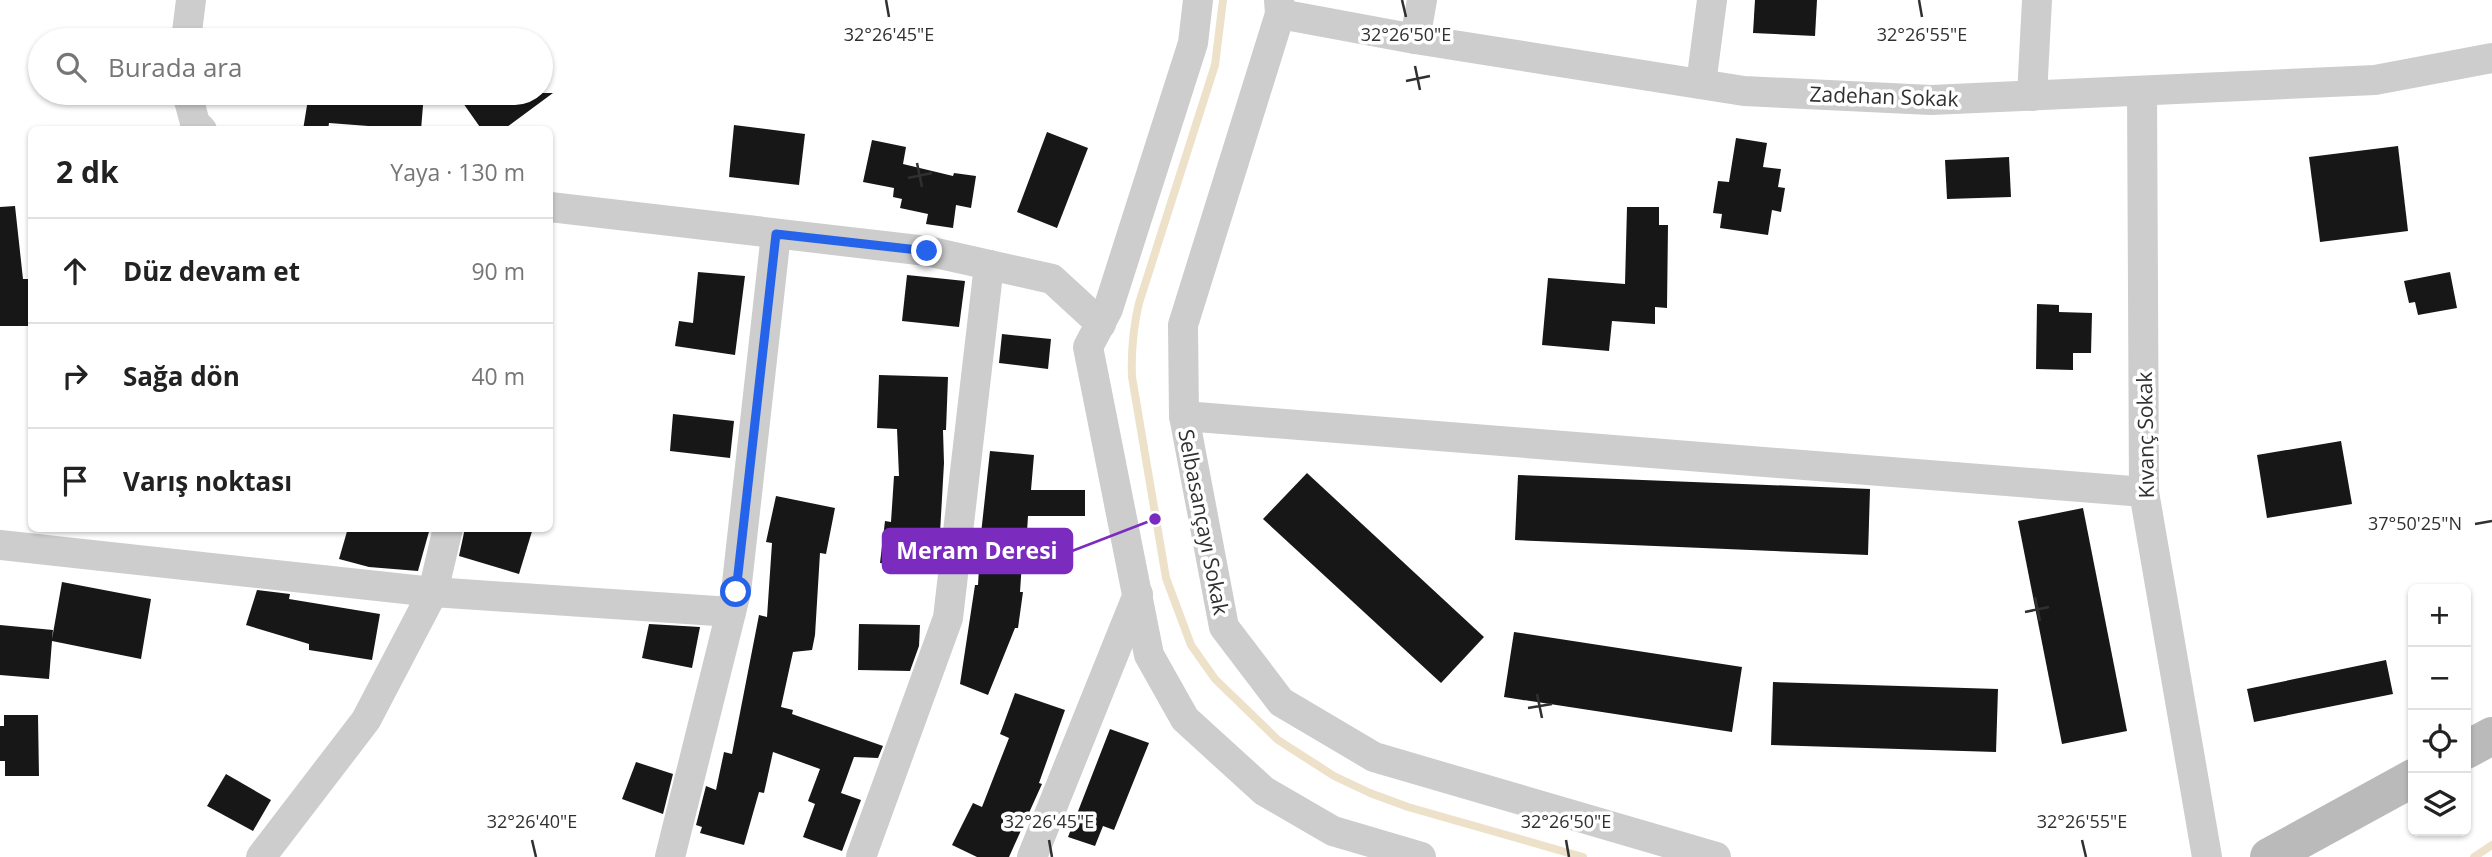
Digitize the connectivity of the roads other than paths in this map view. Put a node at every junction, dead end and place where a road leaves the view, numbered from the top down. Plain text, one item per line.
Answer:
1 (191, 0) edge
2 (1198, 0) edge
3 (1422, 0) edge
4 (1712, 0) edge
5 (2037, 0) edge
6 (1280, 7) edge
7 (188, 28) edge
8 (1415, 39) junction
9 (2492, 58) edge
10 (1701, 84) junction
11 (2142, 91) junction
12 (2032, 96) junction
13 (190, 105) edge
14 (198, 126) edge
15 (553, 207) edge
16 (776, 234) junction
17 (989, 265) junction
18 (1101, 324) junction
19 (1184, 416) junction
20 (2144, 492) junction
21 (447, 532) edge
22 (0, 545) edge
23 (433, 592) junction
24 (1138, 594) junction
25 (731, 612) junction
26 (2492, 736) edge
27 (2471, 747) edge
28 (2408, 781) edge
29 (2309, 834) junction
30 (1332, 844) edge
31 (261, 857) edge
32 (670, 857) edge
33 (861, 857) edge
34 (1032, 857) edge
35 (1421, 857) edge
36 (1716, 857) edge
37 (2207, 857) edge
38 (2241, 857) edge
39 (2269, 857) edge

1 - 7 street
2 - 18 street
3 - 8 street
4 - 10 street
5 - 12 street
6 - 8 street, Zadehan Sokak
6 - 19 street, Selbasançayı Sokak
8 - 10 street, Zadehan Sokak
9 - 11 street, Zadehan Sokak
10 - 12 street, Zadehan Sokak
11 - 12 street, Zadehan Sokak
11 - 20 street, Kıvanç Sokak
13 - 14 street
15 - 16 street
16 - 17 street
16 - 25 street
17 - 18 street
17 - 33 street
18 - 24 street
19 - 20 street
19 - 36 street, Selbasançayı Sokak
20 - 37 street, Kıvanç Sokak
21 - 23 street
22 - 23 street
23 - 25 street
23 - 31 street
24 - 30 street
24 - 34 street
25 - 32 street
26 - 27 street
28 - 29 street
29 - 38 street
29 - 39 street
30 - 35 street

